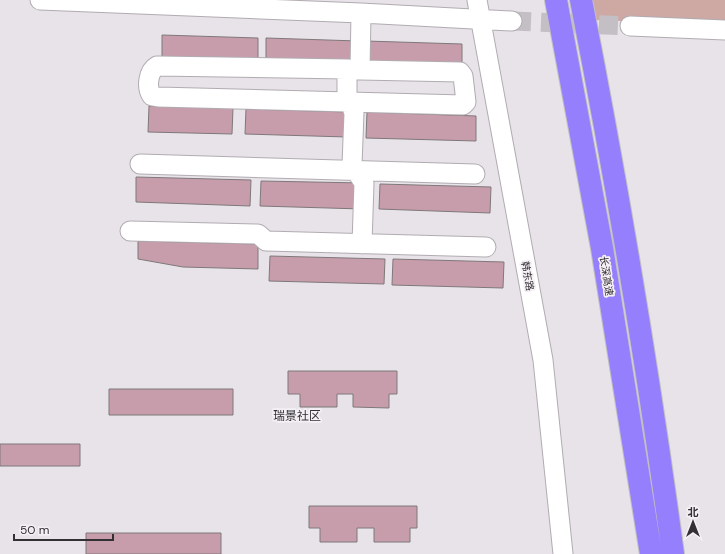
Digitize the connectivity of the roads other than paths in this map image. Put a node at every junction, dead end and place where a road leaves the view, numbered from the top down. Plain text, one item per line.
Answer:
1 (40, 0) edge
2 (477, 0) edge
3 (556, 0) edge
4 (581, 0) edge
5 (361, 13) junction
6 (481, 20) junction
7 (512, 21) tunnel mouth
8 (630, 26) tunnel mouth
9 (725, 30) edge
10 (354, 70) junction
11 (349, 101) junction
12 (140, 164) dead end
13 (356, 171) junction
14 (475, 174) dead end
15 (130, 231) dead end
16 (362, 244) junction
17 (486, 247) dead end
18 (563, 554) edge
19 (651, 554) edge
20 (673, 554) edge

1 - 5 street
2 - 6 street, 韩东路
3 - 19 highway, 长深高速
4 - 20 highway
5 - 6 street
5 - 10 street
6 - 7 street
6 - 18 street, 韩东路
8 - 9 street
10 - 11 street
10 - 11 street
10 - 11 street
11 - 13 street
12 - 13 street
13 - 14 street
13 - 16 street
15 - 16 street
16 - 17 street

